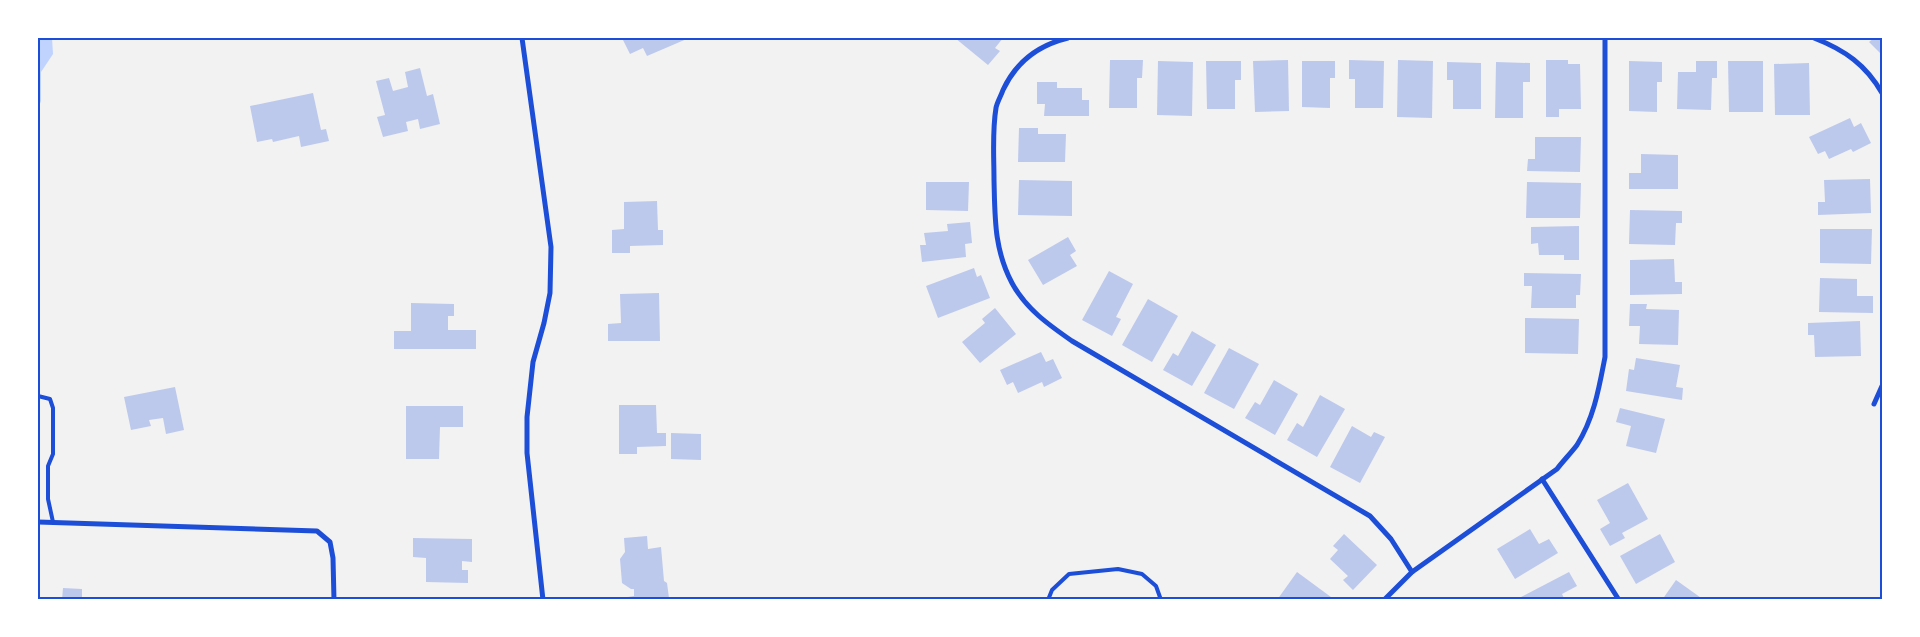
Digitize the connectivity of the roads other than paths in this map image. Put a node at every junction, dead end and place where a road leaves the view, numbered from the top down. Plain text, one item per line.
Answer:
1 (522, 38) edge
2 (1068, 38) edge
3 (1605, 38) edge
4 (1814, 38) edge
5 (1882, 94) edge
6 (1882, 386) edge
7 (38, 396) edge
8 (1874, 404) dead end
9 (1542, 480) junction
10 (38, 522) edge
11 (52, 522) junction
12 (1412, 572) junction
13 (334, 600) edge
14 (543, 600) edge
15 (1048, 600) edge
16 (1160, 600) edge
17 (1384, 600) edge
18 (1619, 600) edge

1 - 14 street
2 - 12 street
3 - 9 street
4 - 5 street
6 - 8 street
7 - 11 lane
9 - 12 street
9 - 18 street
10 - 11 street
11 - 13 street
12 - 17 street
15 - 16 lane

